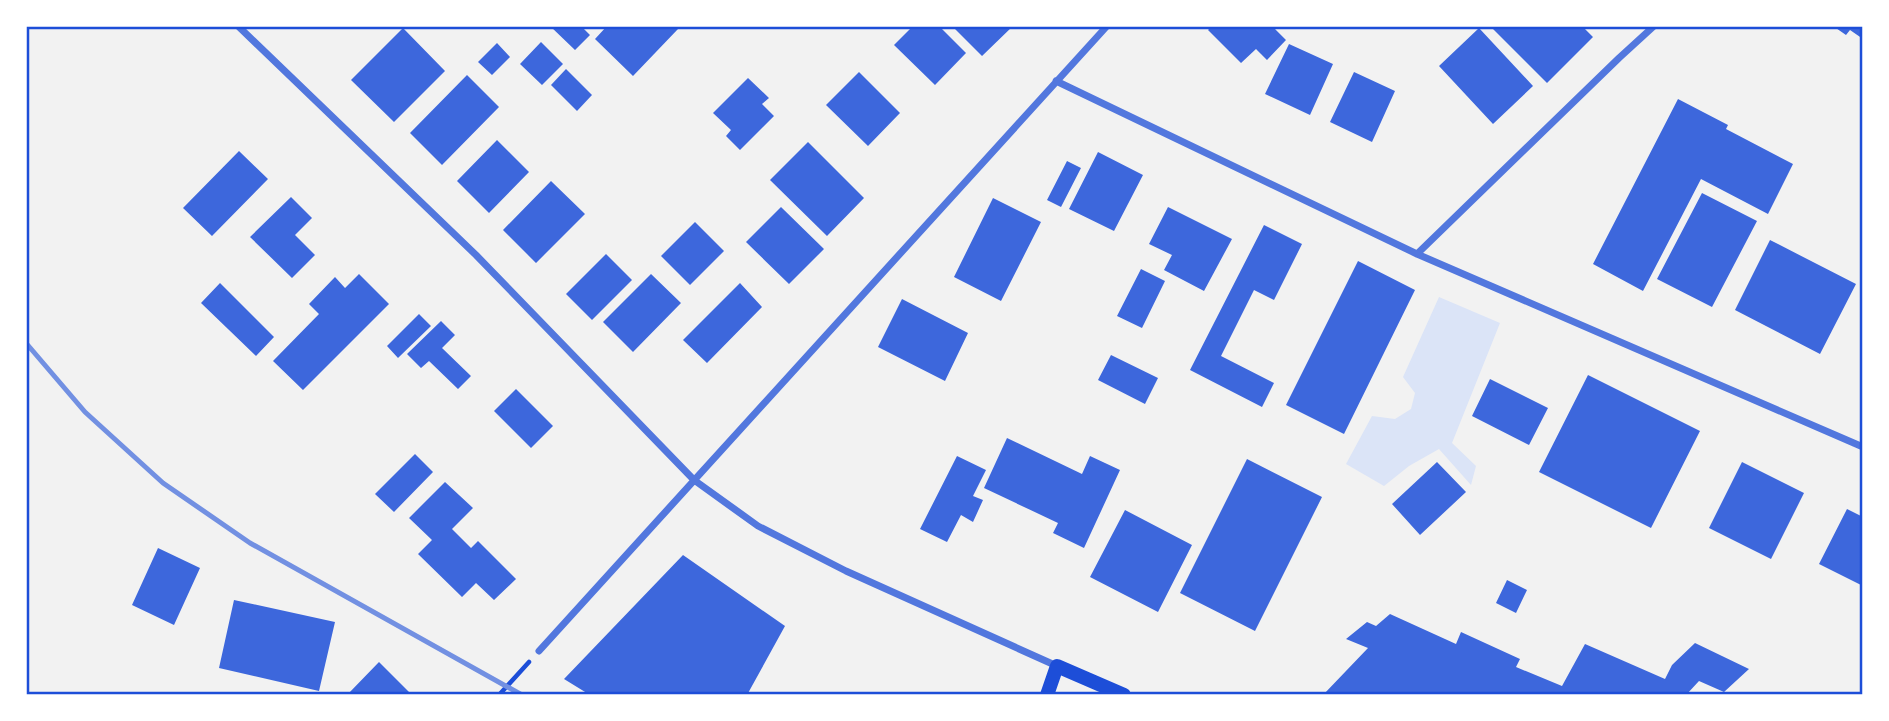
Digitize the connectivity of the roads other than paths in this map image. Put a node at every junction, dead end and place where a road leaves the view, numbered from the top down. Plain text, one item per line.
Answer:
1 (238, 26) edge
2 (1107, 26) edge
3 (1654, 26) edge
4 (1056, 81) junction
5 (1417, 254) junction
6 (1863, 447) edge
7 (694, 480) junction
8 (539, 651) road end
9 (1057, 666) junction
10 (1046, 695) edge
11 (1124, 695) edge

1 - 7 street
2 - 4 street
3 - 5 street
4 - 5 street
4 - 7 street
5 - 6 street
7 - 8 street
7 - 9 street
9 - 10 main road
9 - 11 main road

